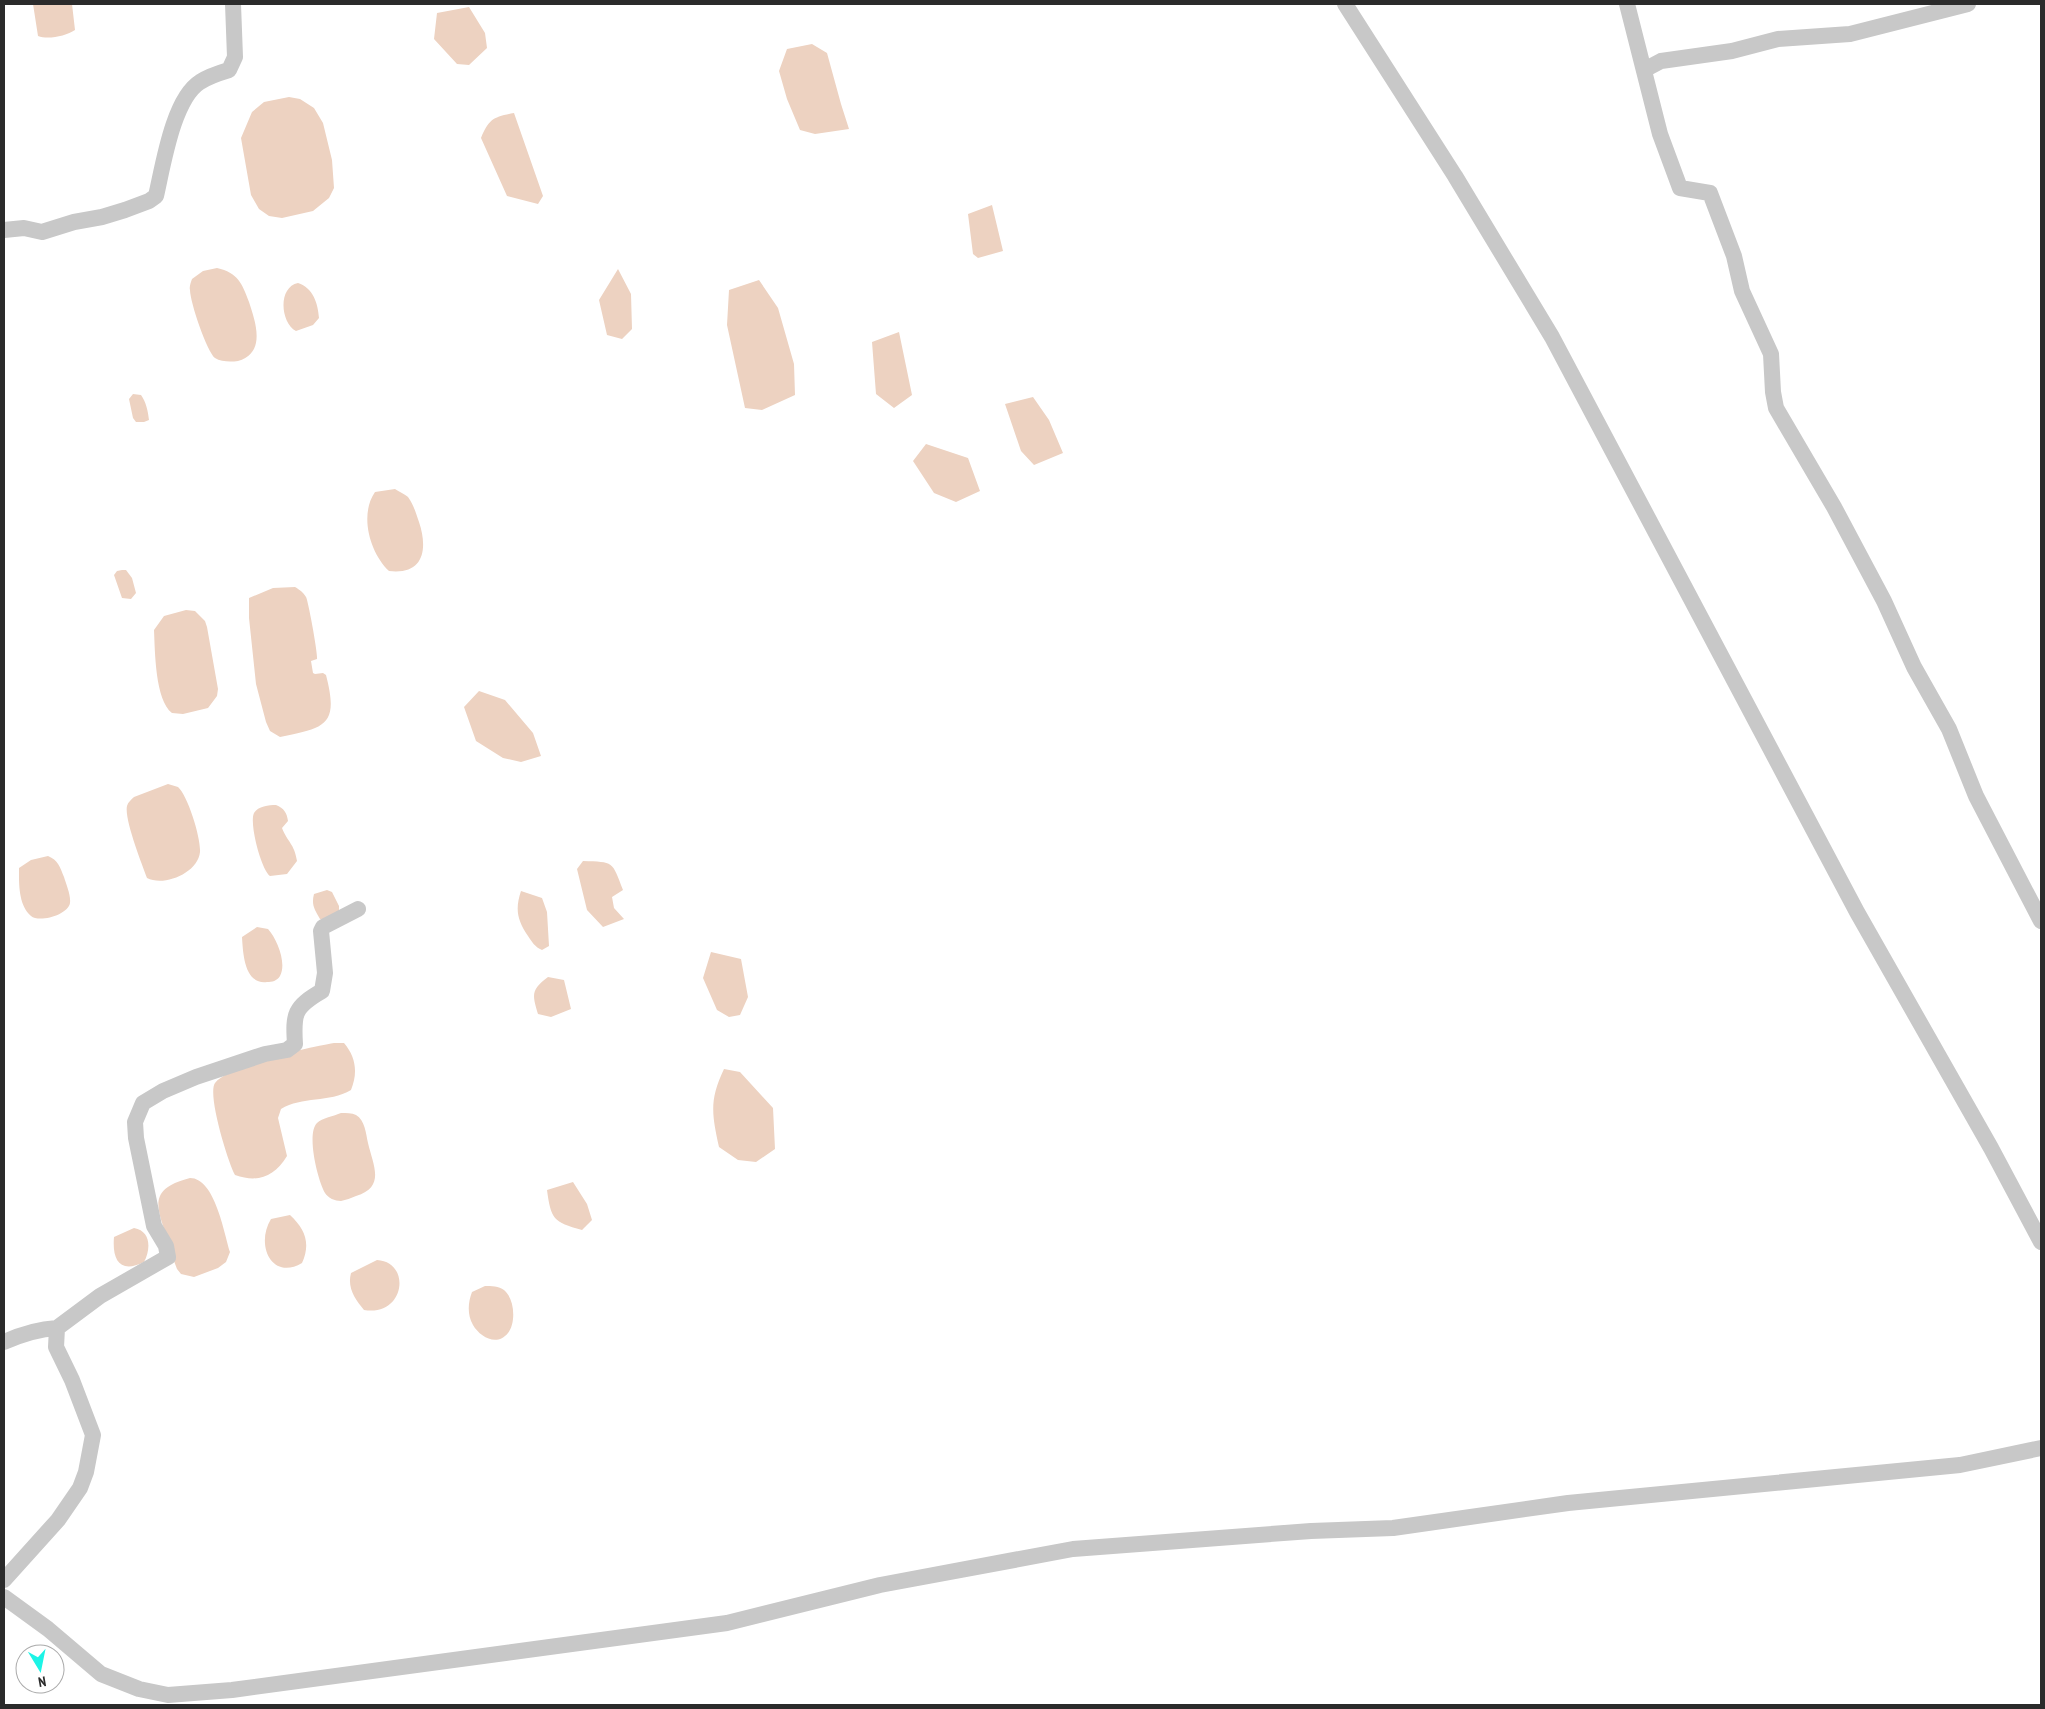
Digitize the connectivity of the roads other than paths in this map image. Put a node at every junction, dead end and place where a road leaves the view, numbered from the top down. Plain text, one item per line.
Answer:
1 (233, 4) edge
2 (1345, 4) edge
3 (1627, 4) edge
4 (1968, 4) edge
5 (1644, 70) junction
6 (4, 230) edge
7 (358, 909) dead end
8 (2041, 921) edge
9 (2041, 1242) edge
10 (57, 1328) junction
11 (4, 1342) edge
12 (2041, 1448) edge
13 (4, 1580) edge
14 (4, 1597) edge
15 (168, 1700) edge

1 - 6 street
2 - 9 street
3 - 5 street
4 - 5 street
5 - 8 street
7 - 10 street
10 - 11 street
10 - 13 street
12 - 15 street
14 - 15 street

